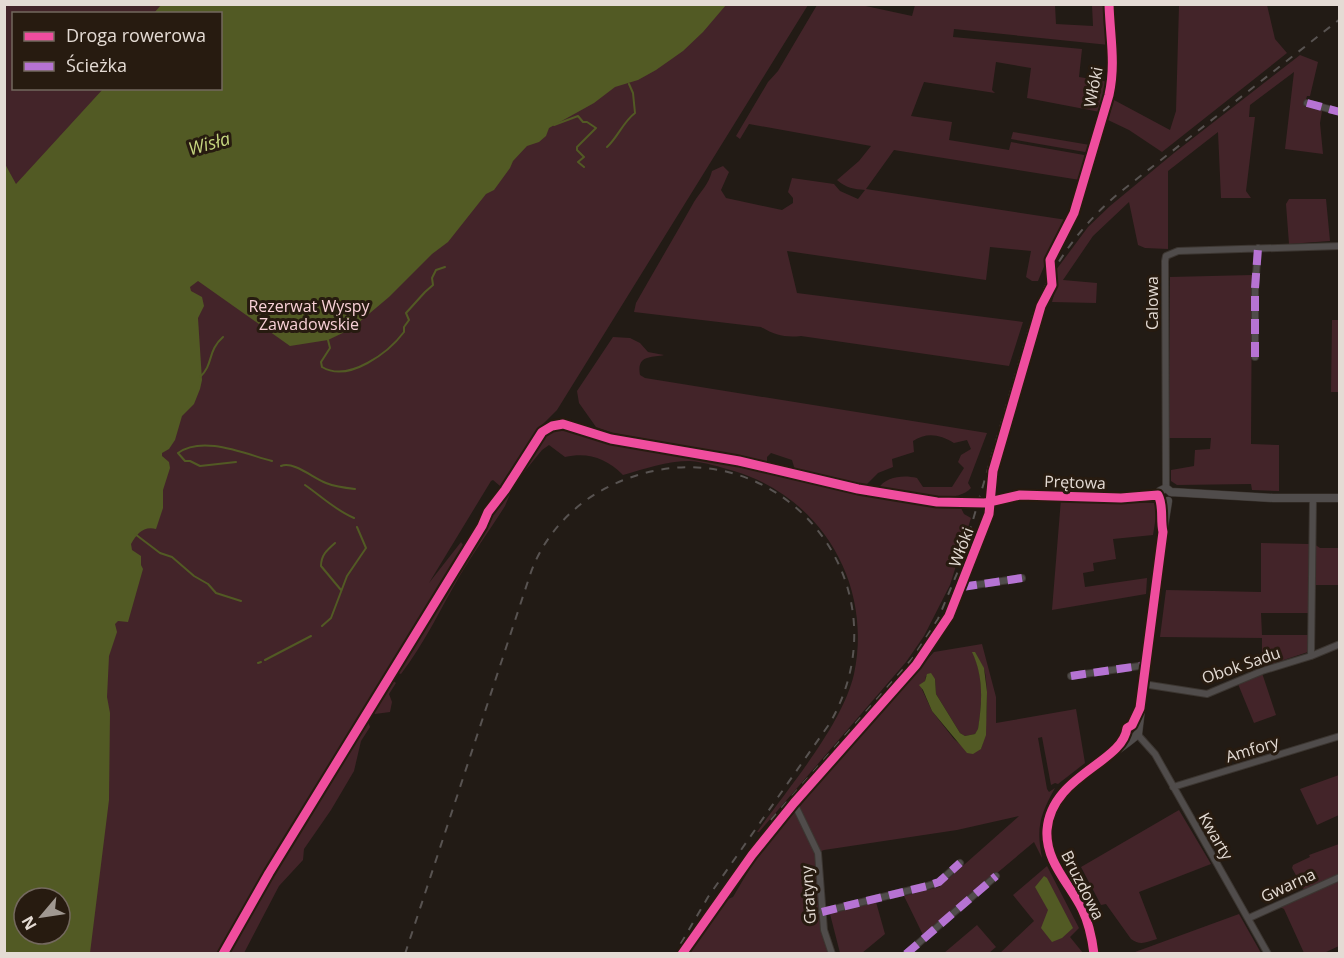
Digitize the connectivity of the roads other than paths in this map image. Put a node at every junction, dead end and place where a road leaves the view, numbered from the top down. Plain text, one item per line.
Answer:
1 (1109, 4) edge
2 (1307, 104) dead end
3 (1340, 112) edge
4 (1340, 246) edge
5 (1258, 248) junction
6 (1255, 357) dead end
7 (1166, 496) junction
8 (1313, 498) junction
9 (1340, 498) edge
10 (992, 502) junction
11 (1022, 578) dead end
12 (962, 587) junction
13 (1340, 644) edge
14 (1311, 656) junction
15 (1146, 665) junction
16 (1071, 676) dead end
17 (1143, 684) junction
18 (1133, 732) junction
19 (1340, 736) edge
20 (1173, 787) junction
21 (794, 803) junction
22 (960, 863) dead end
23 (996, 876) dead end
24 (1340, 877) edge
25 (822, 912) junction
26 (1248, 918) junction
27 (682, 954) edge
28 (832, 954) edge
29 (906, 954) edge
30 (1094, 954) edge
31 (1268, 954) edge

1 - 10 street, Włóki
2 - 3 street
4 - 5 street, Calowa
5 - 6 street
5 - 7 street, Calowa
7 - 8 street, Prętowa
7 - 10 street, Prętowa
7 - 15 street
8 - 9 street, Prętowa
8 - 14 street
10 - 12 street, Włóki
11 - 12 street
12 - 21 street, Włóki
13 - 14 street, Obok Sadu
14 - 17 street, Obok Sadu
15 - 16 street
15 - 17 street
17 - 18 street
18 - 20 street, Kwarty
18 - 30 street, Bruzdowa
19 - 20 street, Amfory
20 - 26 street, Kwarty
21 - 25 street, Gratyny
21 - 27 street, Włóki
22 - 25 street
23 - 29 street
24 - 26 street, Gwarna
25 - 28 street, Gratyny
26 - 31 street, Kwarty

